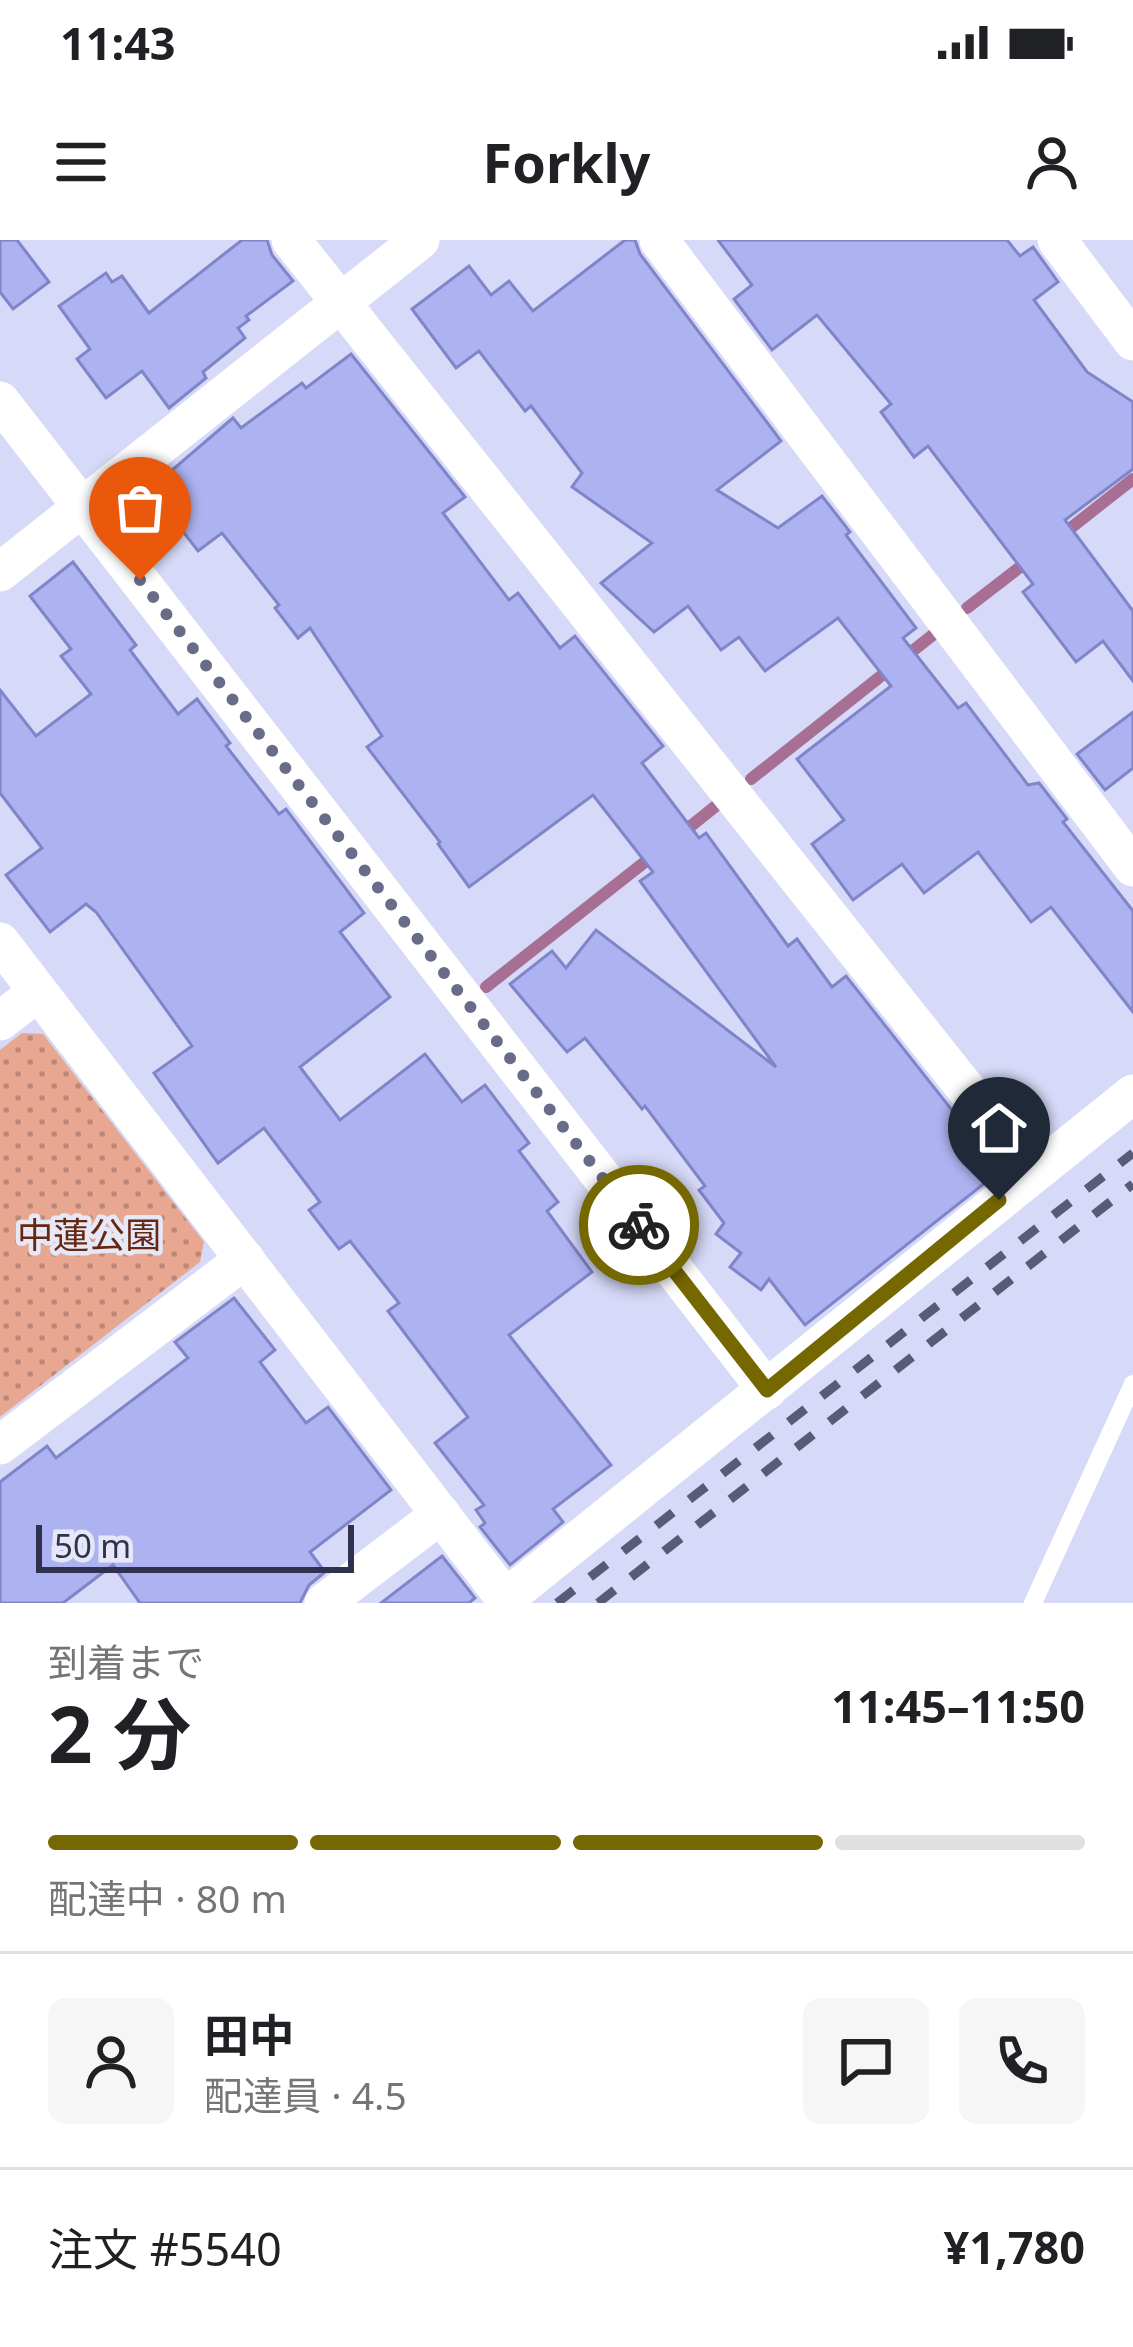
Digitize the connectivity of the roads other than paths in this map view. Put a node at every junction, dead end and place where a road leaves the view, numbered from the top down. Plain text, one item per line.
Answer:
1 (291, 240) edge
2 (420, 240) edge
3 (659, 240) edge
4 (1057, 240) edge
5 (340, 302) junction
6 (1133, 341) edge
7 (0, 400) edge
8 (83, 506) junction
9 (0, 572) edge
10 (1133, 867) edge
11 (0, 942) edge
12 (38, 992) junction
13 (0, 1022) edge
14 (1133, 1094) edge
15 (1032, 1172) junction
16 (245, 1259) junction
17 (1133, 1384) edge
18 (767, 1390) junction
19 (0, 1445) edge
20 (441, 1514) junction
21 (324, 1603) edge
22 (1033, 1603) edge

1 - 5 street
2 - 5 street
3 - 10 street
4 - 6 street
5 - 8 street
5 - 15 street
7 - 8 street
8 - 9 street
8 - 18 street
11 - 12 street
12 - 13 street
12 - 16 street
14 - 15 street
15 - 18 street
16 - 19 street
16 - 20 street
17 - 22 lane
18 - 20 street
20 - 21 street

